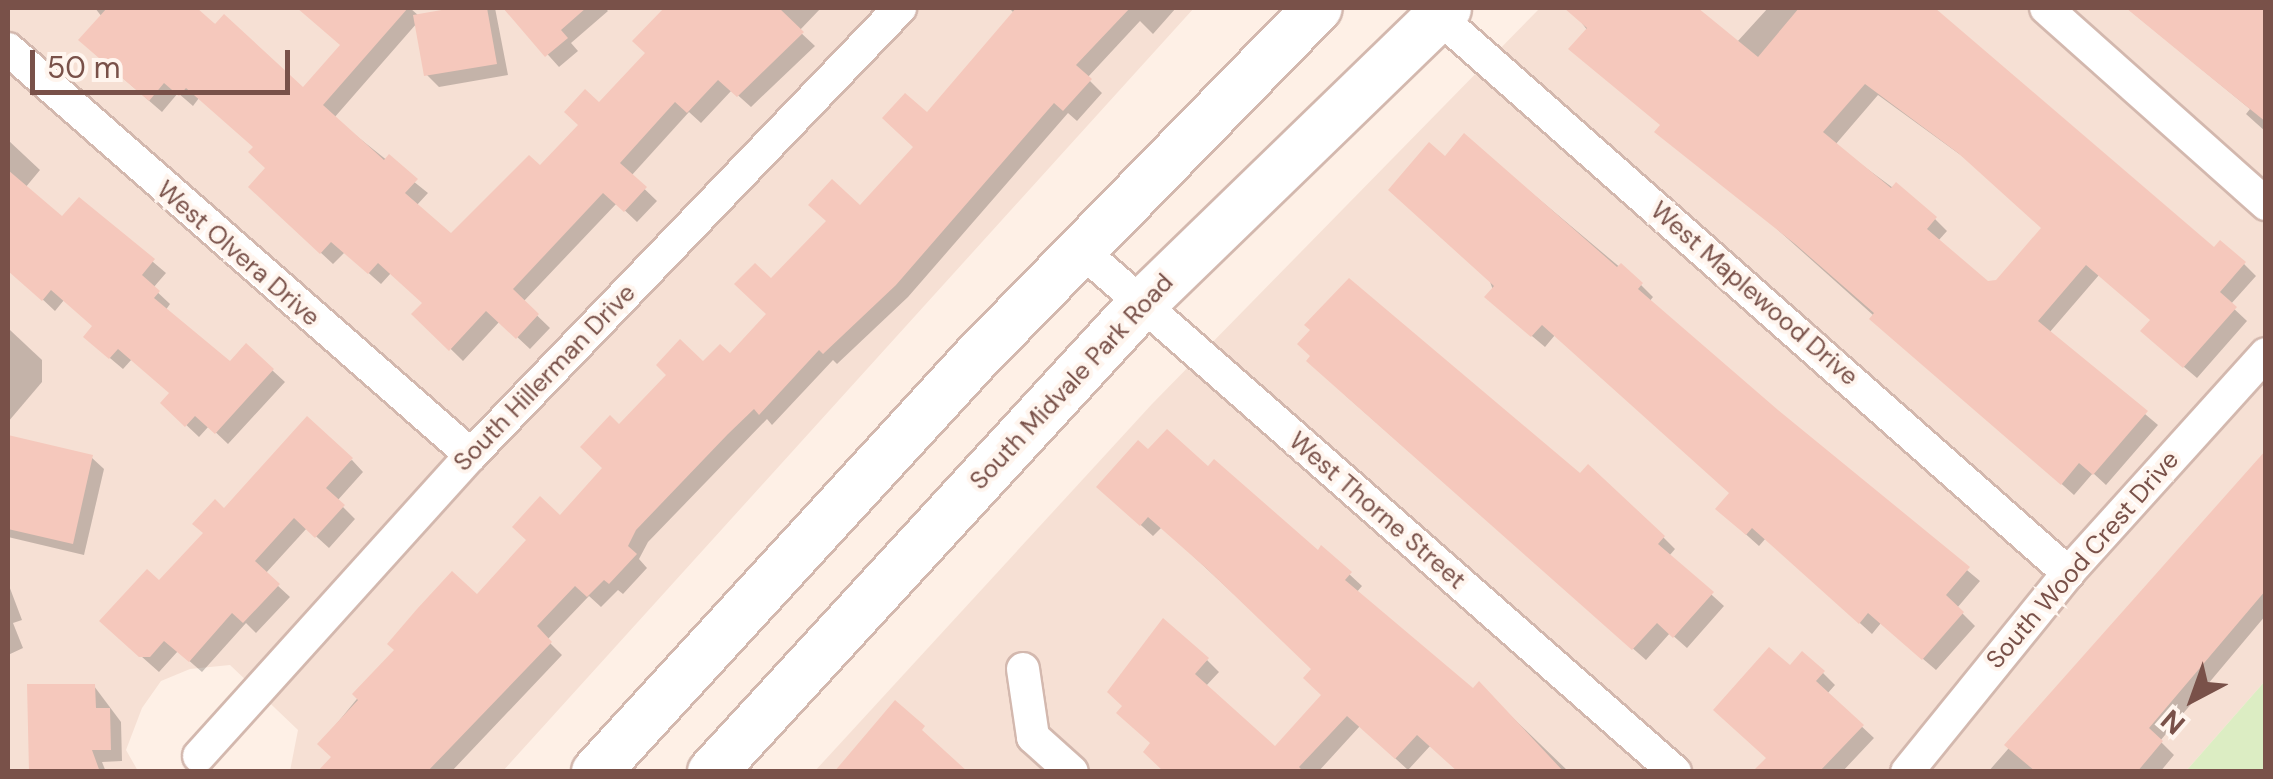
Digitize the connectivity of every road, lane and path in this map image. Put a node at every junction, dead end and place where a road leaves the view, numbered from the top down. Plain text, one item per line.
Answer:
1 (900, 8) edge
2 (1318, 8) edge
3 (2046, 8) edge
4 (1443, 12) edge
5 (8, 49) edge
6 (2266, 204) edge
7 (1081, 250) junction
8 (1141, 304) junction
9 (2266, 354) edge
10 (471, 456) junction
11 (2068, 572) junction
12 (1023, 669) dead end
13 (199, 756) dead end
14 (596, 772) edge
15 (712, 772) edge
16 (1072, 772) edge
17 (1674, 772) edge
18 (1907, 772) edge

1 - 10 street, South Hillerman Drive
2 - 7 main road
3 - 6 street
4 - 8 main road, South Midvale Park Road
4 - 11 street, West Maplewood Drive
5 - 10 street, West Olvera Drive
7 - 8 street, West Thorne Street
7 - 14 main road
8 - 15 main road, South Midvale Park Road
8 - 17 street, West Thorne Street
9 - 11 street, South Wood Crest Drive
10 - 13 street, South Hillerman Drive
11 - 18 street, South Wood Crest Drive
12 - 16 street

